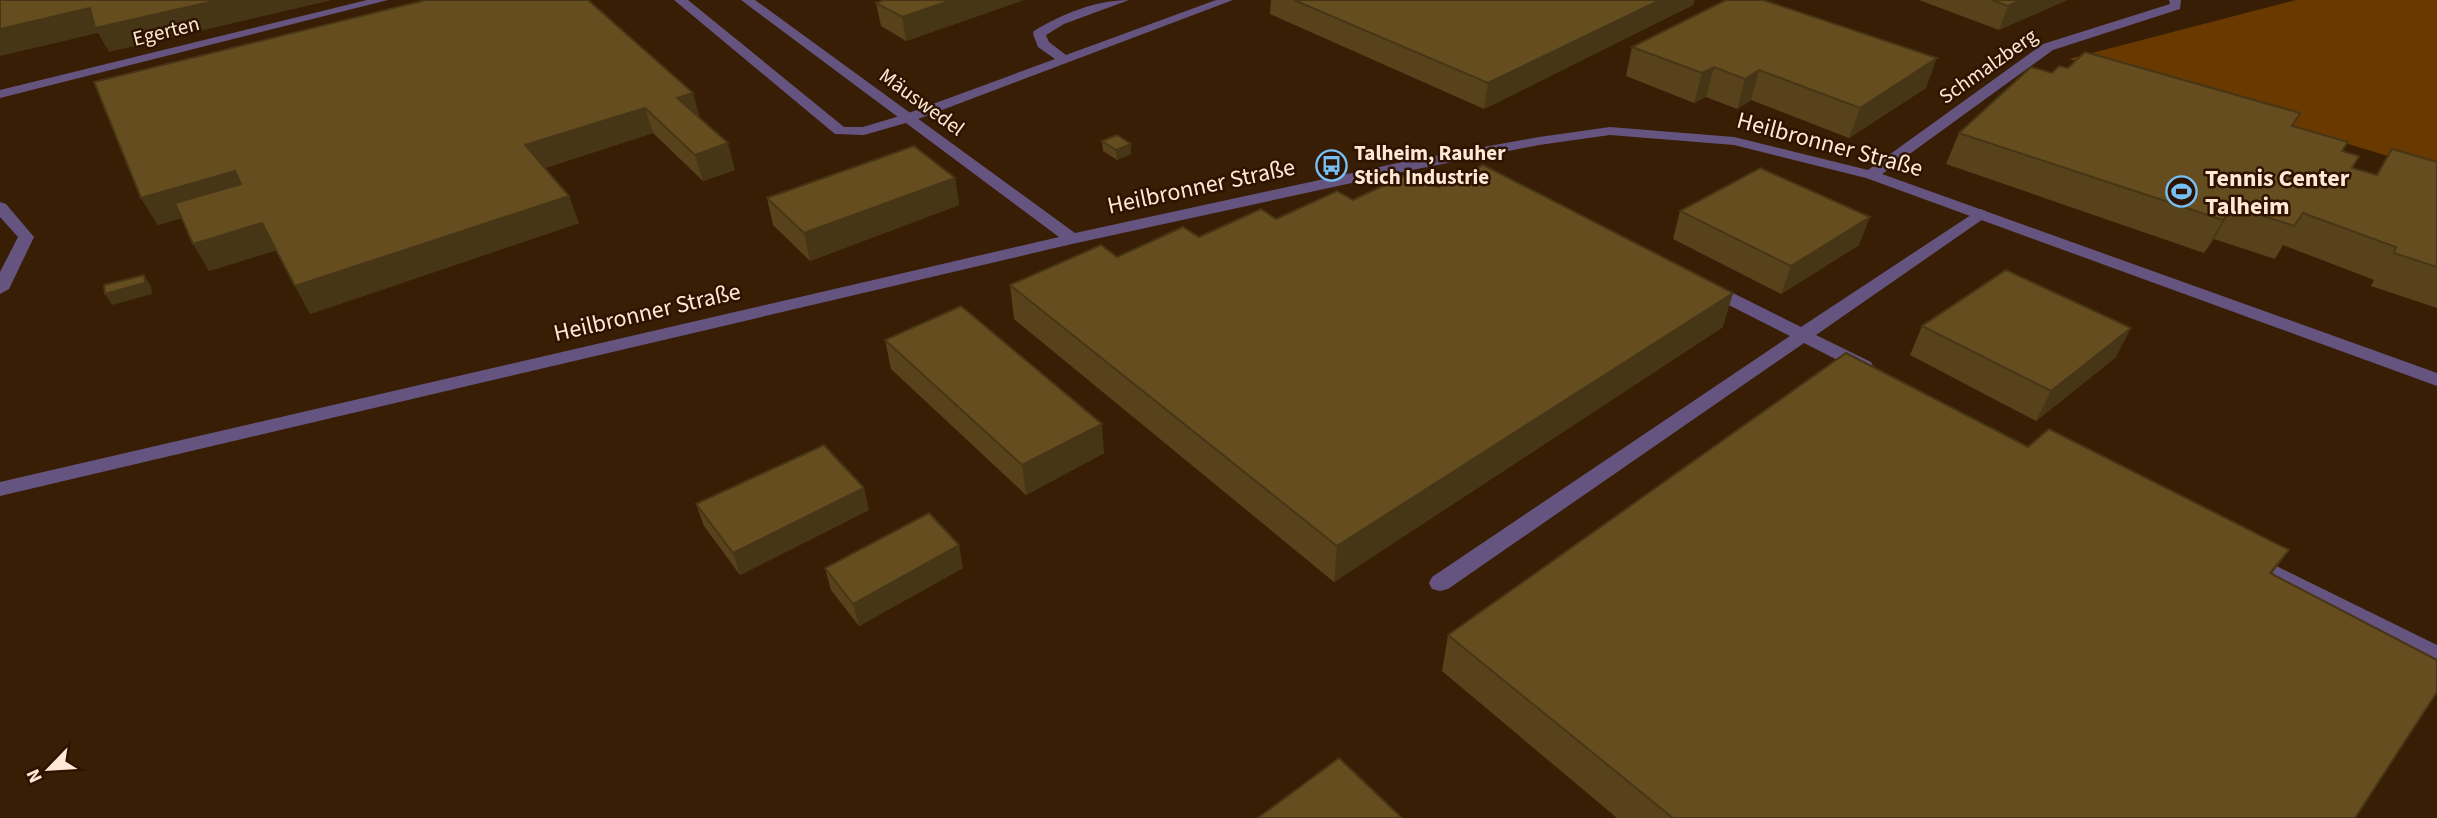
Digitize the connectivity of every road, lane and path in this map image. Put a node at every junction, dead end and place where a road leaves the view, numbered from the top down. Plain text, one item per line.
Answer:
1 (680, 0) edge
2 (747, 0) edge
3 (1124, 0) edge
4 (1227, 0) edge
5 (2175, 0) edge
6 (372, 1) edge
7 (1065, 60) junction
8 (0, 94) edge
9 (908, 118) junction
10 (1871, 175) junction
11 (0, 207) edge
12 (1980, 214) junction
13 (1072, 239) junction
14 (1694, 281) edge
15 (0, 289) edge
16 (1803, 335) junction
17 (1878, 373) edge
18 (2437, 380) edge
19 (0, 489) edge
20 (2238, 555) edge
21 (1440, 583) dead end
22 (2437, 656) edge

1 - 9 street
2 - 9 street, Mäuswedel
3 - 7 street
4 - 7 street
5 - 10 street, Schmalzberg
6 - 8 street, Egerten
7 - 9 street
9 - 13 street, Mäuswedel
10 - 12 street, Heilbronner Straße
10 - 13 street, Heilbronner Straße
11 - 15 street
12 - 16 street
12 - 18 street, Heilbronner Straße
13 - 19 street, Heilbronner Straße
14 - 16 street
16 - 17 street
16 - 21 street
20 - 22 street

